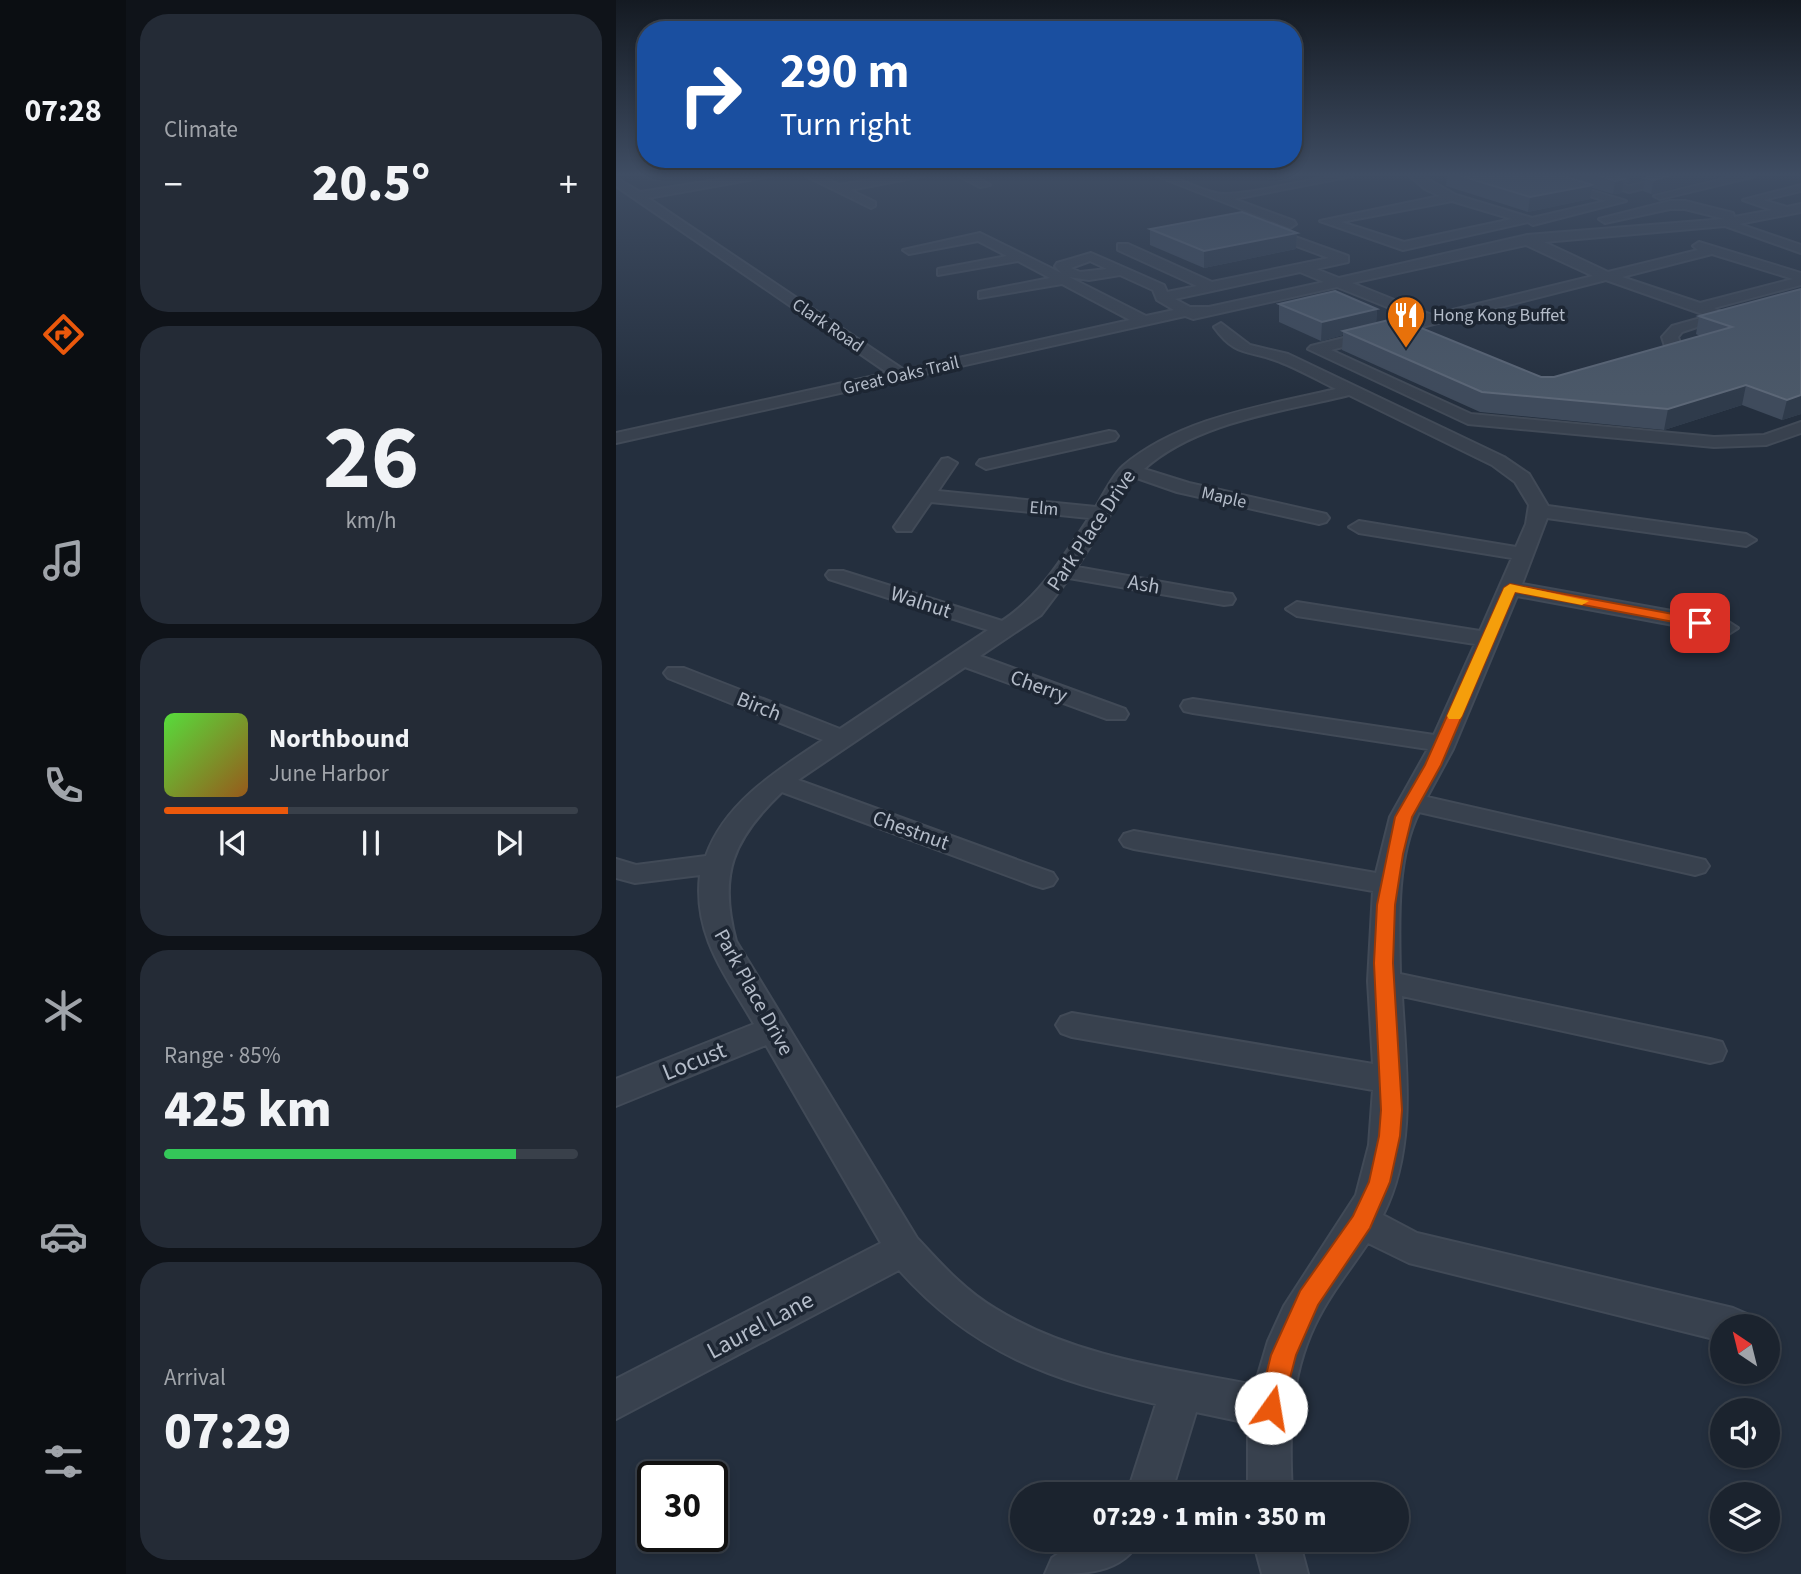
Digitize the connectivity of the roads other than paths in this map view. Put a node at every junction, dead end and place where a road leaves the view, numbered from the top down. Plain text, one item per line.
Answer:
1 (717, 249) edge
2 (912, 249) edge
3 (1005, 249) edge
4 (1128, 249) edge
5 (1317, 249) edge
6 (1453, 249) edge
7 (1478, 249) edge
8 (1550, 249) edge
9 (1711, 249) edge
10 (1723, 249) edge
11 (909, 250) dead end
12 (1716, 251) junction
13 (1020, 257) junction
14 (1387, 260) junction
15 (1801, 262) edge
16 (1406, 267) junction
17 (1302, 268) junction
18 (1774, 269) junction
19 (1121, 271) dead end
20 (943, 272) dead end
21 (1609, 277) junction
22 (1801, 279) edge
23 (1063, 280) junction
24 (1332, 280) junction
25 (1211, 287) junction
26 (984, 295) dead end
27 (1163, 297) junction
28 (1699, 308) junction
29 (1185, 312) junction
30 (1431, 320) junction
31 (1144, 321) junction
32 (1401, 328) junction
33 (1433, 344) edge
34 (1637, 365) edge
35 (901, 375) junction
36 (1351, 390) junction
37 (1801, 427) edge
38 (1109, 436) dead end
39 (616, 438) edge
40 (1019, 457) junction
41 (948, 463) dead end
42 (986, 464) dead end
43 (1130, 470) junction
44 (927, 496) junction
45 (987, 502) junction
46 (1539, 510) junction
47 (1102, 513) junction
48 (1319, 518) dead end
49 (904, 527) dead end
50 (1359, 527) dead end
51 (1746, 540) dead end
52 (1524, 554) junction
53 (1063, 572) junction
54 (836, 575) dead end
55 (1510, 588) junction
56 (1224, 598) dead end
57 (1297, 609) dead end
58 (1727, 628) dead end
59 (1006, 629) junction
60 (1489, 639) junction
61 (963, 658) junction
62 (676, 673) dead end
63 (1193, 706) dead end
64 (1116, 714) dead end
65 (842, 739) junction
66 (1442, 744) junction
67 (778, 782) junction
68 (1412, 802) junction
69 (1134, 840) dead end
70 (716, 864) junction
71 (1695, 866) dead end
72 (622, 875) edge
73 (1044, 879) dead end
74 (1389, 885) junction
75 (1384, 981) junction
76 (1072, 1025) dead end
77 (773, 1029) junction
78 (1710, 1051) dead end
79 (1390, 1080) junction
80 (616, 1093) edge
81 (1362, 1222) junction
82 (904, 1250) junction
83 (1710, 1320) edge
84 (1182, 1389) junction
85 (616, 1400) edge
86 (1271, 1408) junction
87 (1153, 1482) edge
88 (1269, 1482) edge
89 (1100, 1552) edge
90 (1279, 1552) edge
91 (1068, 1574) edge
92 (1285, 1574) edge

1 - 35 street, Clark Road
2 - 11 street
3 - 13 street
4 - 25 street
5 - 17 street
6 - 14 street, Great Oaks Trail
7 - 16 street, Great Oaks Trail
8 - 21 street
9 - 12 street
10 - 12 street
12 - 18 street
12 - 21 street
13 - 20 street
13 - 23 street
14 - 16 street
14 - 24 street, Great Oaks Trail
15 - 18 street
16 - 24 street, Great Oaks Trail
17 - 24 street
17 - 25 street
18 - 22 street
19 - 27 street
21 - 28 street
21 - 30 street
22 - 28 street
23 - 26 street
23 - 31 street
24 - 29 street, Great Oaks Trail
24 - 30 street
25 - 27 street
27 - 29 street
28 - 34 street
29 - 31 street, Great Oaks Trail
29 - 36 street
30 - 32 street
31 - 35 street, Great Oaks Trail
32 - 33 street
32 - 37 street
35 - 39 street, Great Oaks Trail
36 - 43 street, Park Place Drive
36 - 46 street
38 - 40 street
40 - 42 street
40 - 45 street
41 - 44 street
43 - 47 street, Park Place Drive
43 - 48 street, Maple
44 - 45 street, Elm
44 - 49 street
45 - 47 street, Elm
46 - 51 street
46 - 52 street
47 - 53 street, Park Place Drive
50 - 52 street
52 - 55 street
53 - 56 street, Ash
53 - 59 street, Park Place Drive
54 - 59 street, Walnut
55 - 58 street
55 - 60 street
57 - 60 street
59 - 61 street, Park Place Drive
60 - 66 street
61 - 64 street, Cherry
61 - 65 street, Park Place Drive
62 - 65 street, Birch
63 - 66 street
65 - 67 street, Park Place Drive
66 - 68 street
67 - 70 street, Park Place Drive
67 - 73 street, Chestnut
68 - 71 street
68 - 74 street
69 - 74 street
70 - 72 street
70 - 77 street, Park Place Drive
74 - 75 street
75 - 78 street
75 - 79 street
76 - 79 street
77 - 80 street, Locust
77 - 82 street, Park Place Drive
79 - 81 street
81 - 83 street
81 - 86 street
82 - 84 street, Park Place Drive
82 - 85 street, Laurel Lane
84 - 86 street, Park Place Drive
84 - 87 street
86 - 88 street
89 - 91 street
90 - 92 street

